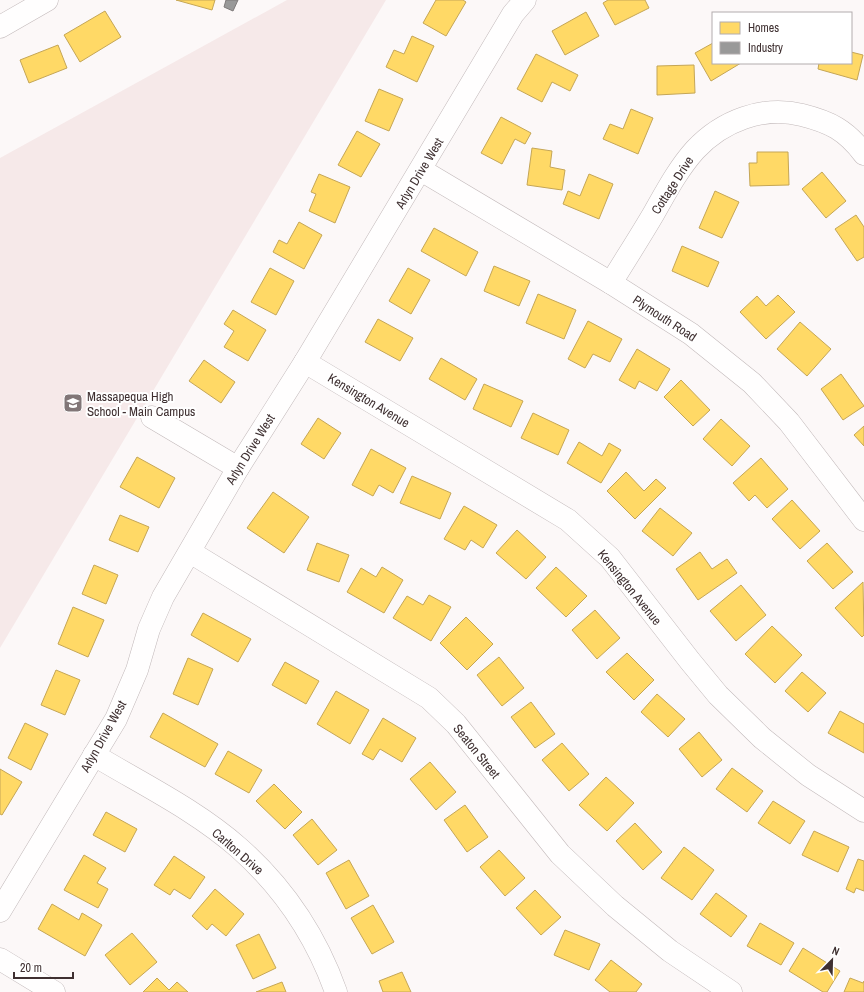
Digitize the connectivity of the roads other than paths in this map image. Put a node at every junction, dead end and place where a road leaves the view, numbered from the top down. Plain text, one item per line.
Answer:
1 (47, 0) edge
2 (525, 0) edge
3 (0, 27) edge
4 (864, 154) edge
5 (421, 170) junction
6 (611, 283) junction
7 (305, 362) junction
8 (152, 417) dead end
9 (238, 468) junction
10 (864, 520) edge
11 (190, 552) junction
12 (94, 754) junction
13 (864, 811) edge
14 (0, 911) edge
15 (0, 960) edge
16 (54, 992) edge
17 (336, 992) edge
18 (731, 992) edge

1 - 3 street
2 - 5 street, Arlyn Drive West
4 - 6 street, Cottage Drive
5 - 6 street, Plymouth Road
5 - 7 street, Arlyn Drive West
6 - 10 street, Plymouth Road
7 - 9 street, Arlyn Drive West
7 - 13 street, Kensington Avenue
8 - 9 street
9 - 11 street, Arlyn Drive West
11 - 12 street, Arlyn Drive West
11 - 18 street, Seaton Street
12 - 14 street, Arlyn Drive West
12 - 17 street, Carlton Drive
15 - 16 street

